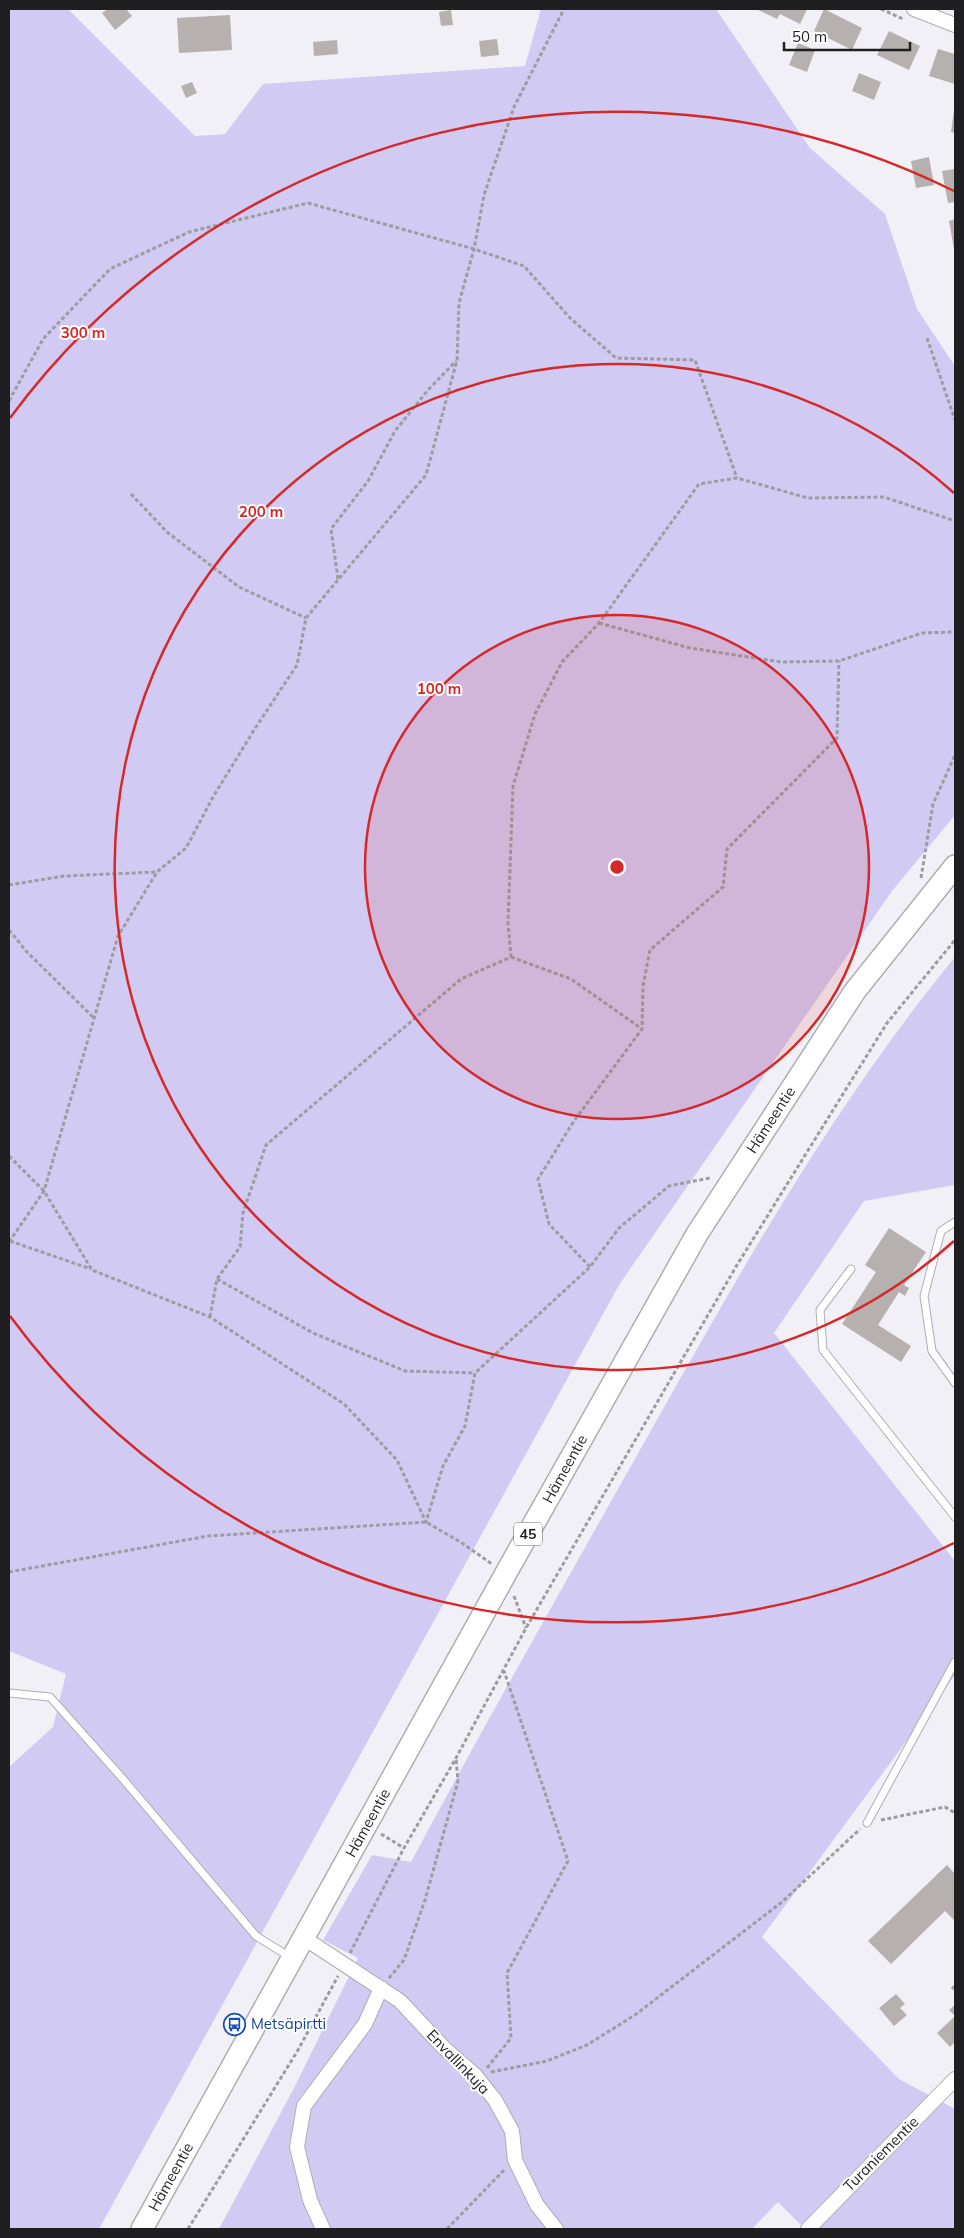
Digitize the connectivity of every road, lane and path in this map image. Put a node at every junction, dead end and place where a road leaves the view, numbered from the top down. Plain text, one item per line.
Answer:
1 (564, 9) edge
2 (914, 9) edge
3 (955, 25) edge
4 (474, 250) junction
5 (927, 338) dead end
6 (457, 360) junction
7 (9, 402) edge
8 (955, 420) edge
9 (737, 478) junction
10 (131, 494) dead end
11 (955, 520) edge
12 (338, 580) junction
13 (306, 618) junction
14 (599, 623) junction
15 (955, 632) edge
16 (839, 661) junction
17 (955, 756) edge
18 (955, 866) edge
19 (157, 872) junction
20 (921, 879) dead end
21 (9, 885) edge
22 (9, 930) edge
23 (955, 940) edge
24 (511, 957) junction
25 (95, 1019) junction
26 (642, 1029) junction
27 (9, 1156) edge
28 (710, 1178) dead end
29 (44, 1191) junction
30 (955, 1222) edge
31 (9, 1241) edge
32 (590, 1267) junction
33 (851, 1269) dead end
34 (92, 1270) junction
35 (217, 1280) junction
36 (210, 1317) junction
37 (474, 1373) junction
38 (955, 1383) edge
39 (955, 1518) edge
40 (426, 1522) junction
41 (9, 1572) edge
42 (506, 1573) junction
43 (526, 1628) junction
44 (955, 1662) edge
45 (503, 1670) junction
46 (9, 1693) edge
47 (456, 1758) junction
48 (955, 1813) edge
49 (867, 1823) junction
50 (379, 1833) dead end
51 (404, 1848) junction
52 (304, 1938) junction
53 (293, 1958) junction
54 (345, 1964) junction
55 (955, 1986) edge
56 (381, 1988) junction
57 (952, 1990) dead end
58 (955, 2079) edge
59 (515, 2160) junction
60 (142, 2229) edge
61 (188, 2229) edge
62 (323, 2229) edge
63 (447, 2229) edge
64 (556, 2229) edge
65 (808, 2229) edge

1 - 4 path
2 - 3 street
4 - 6 path
4 - 7 path
4 - 9 path
5 - 8 path
6 - 12 path
6 - 12 path
9 - 11 path
9 - 14 path
10 - 13 path
12 - 13 path
13 - 19 path
14 - 16 path
14 - 24 path
15 - 16 path
16 - 26 path
17 - 20 path
18 - 42 main road, Hämeentie / 45
19 - 21 path
19 - 25 path
22 - 25 path
23 - 43 path
24 - 26 path
24 - 35 path
25 - 29 path
26 - 32 path
27 - 29 path
28 - 32 path
29 - 31 path
29 - 34 path
30 - 38 lane
31 - 34 path
32 - 37 path
33 - 39 lane
34 - 36 path
35 - 36 path
35 - 37 path
36 - 40 path
37 - 40 path
40 - 41 path
40 - 42 path
42 - 43 path
42 - 52 main road, Hämeentie / 45
43 - 45 path
44 - 49 lane
45 - 47 path
45 - 49 path
46 - 53 lane
47 - 51 path
47 - 56 path
48 - 49 path
50 - 51 path
51 - 54 path
52 - 53 main road, Hämeentie / 45
52 - 54 street, Envallinkuja
53 - 60 main road, Hämeentie / 45
54 - 56 street, Envallinkuja
54 - 61 path
55 - 57 path
56 - 59 street, Envallinkuja
56 - 62 street
58 - 65 street, Turaniementie
59 - 63 path
59 - 64 street, Envallinkuja

